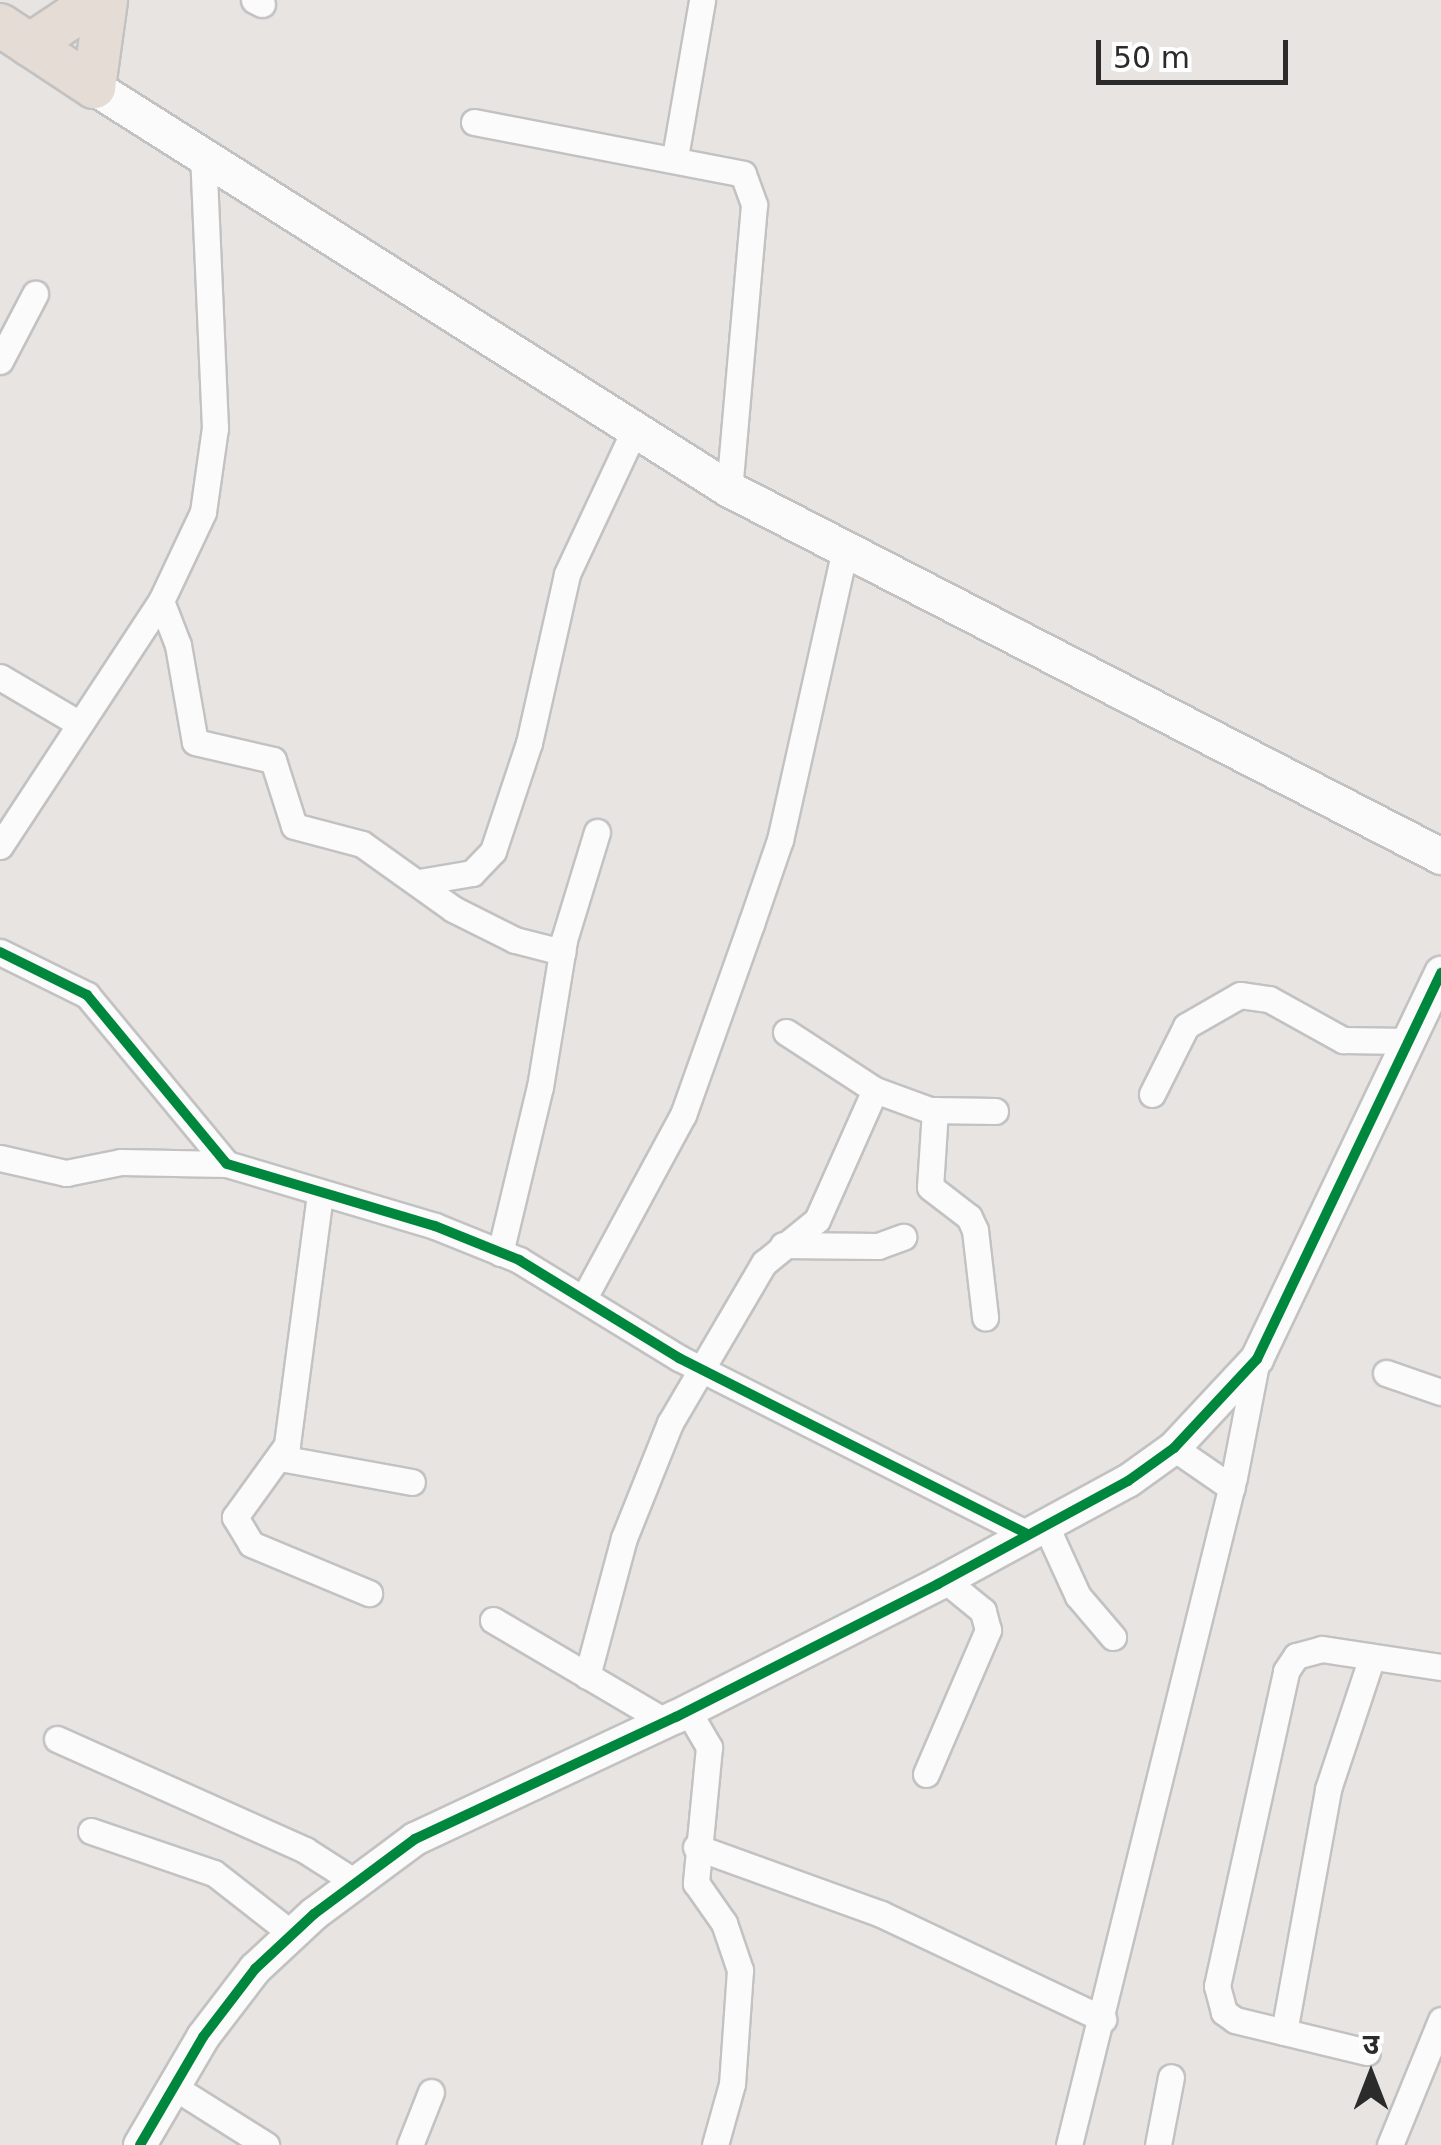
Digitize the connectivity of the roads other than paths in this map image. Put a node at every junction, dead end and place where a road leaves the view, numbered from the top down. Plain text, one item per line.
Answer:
1 (97, 0) edge
2 (106, 0) edge
3 (702, 0) edge
4 (15, 35) edge
5 (94, 86) junction
6 (474, 122) dead end
7 (203, 157) junction
8 (674, 157) junction
9 (35, 294) dead end
10 (0, 361) edge
11 (634, 432) junction
12 (729, 490) junction
13 (845, 550) junction
14 (162, 602) junction
15 (0, 677) edge
16 (78, 724) junction
17 (597, 832) dead end
18 (0, 846) edge
19 (1441, 856) edge
20 (419, 882) junction
21 (0, 952) edge
22 (562, 952) junction
23 (1441, 974) edge
24 (786, 1032) dead end
25 (1407, 1041) junction
26 (875, 1090) junction
27 (1152, 1094) dead end
28 (936, 1110) junction
29 (995, 1111) dead end
30 (0, 1158) edge
31 (227, 1164) junction
32 (320, 1194) junction
33 (903, 1237) dead end
34 (783, 1245) junction
35 (500, 1253) junction
36 (585, 1296) junction
37 (985, 1317) dead end
38 (1257, 1358) junction
39 (704, 1371) junction
40 (1386, 1373) dead end
41 (1441, 1392) edge
42 (1174, 1448) junction
43 (280, 1458) junction
44 (412, 1482) dead end
45 (1232, 1488) junction
46 (1036, 1529) junction
47 (945, 1580) junction
48 (369, 1594) dead end
49 (493, 1620) dead end
50 (1113, 1637) dead end
51 (1372, 1657) junction
52 (1441, 1667) edge
53 (587, 1676) junction
54 (677, 1717) junction
55 (57, 1739) dead end
56 (926, 1774) dead end
57 (91, 1831) dead end
58 (696, 1847) junction
59 (355, 1882) junction
60 (292, 1934) junction
61 (1103, 2019) junction
62 (1441, 2020) edge
63 (1284, 2032) junction
64 (1367, 2052) dead end
65 (1170, 2077) dead end
66 (174, 2087) junction
67 (431, 2092) dead end
68 (140, 2145) edge
69 (266, 2145) edge
70 (410, 2145) edge
71 (715, 2145) edge
72 (1069, 2145) edge
73 (1158, 2145) edge
74 (1390, 2145) edge

1 - 4 highway
2 - 5 highway
3 - 8 street
4 - 5 highway
5 - 7 main road
6 - 8 street
7 - 11 main road
7 - 14 street
8 - 12 street
9 - 10 street
11 - 12 main road
11 - 20 street
12 - 13 main road
13 - 19 main road
13 - 36 street
14 - 16 street
14 - 20 street
15 - 16 street
16 - 18 street
17 - 22 street
20 - 22 street
21 - 31 street
22 - 35 street
23 - 25 street
24 - 26 street
25 - 27 street
25 - 38 street
26 - 28 street
26 - 34 street
28 - 29 street
28 - 37 street
30 - 31 street
31 - 32 street
32 - 35 street
32 - 43 street
33 - 34 street
34 - 39 street
35 - 36 street
36 - 39 street
38 - 42 street
38 - 45 street
39 - 46 street
39 - 53 street
40 - 41 street
42 - 45 street
42 - 46 street
43 - 44 street
43 - 48 street
45 - 61 street
46 - 47 street
46 - 50 street
47 - 54 street
47 - 56 street
49 - 53 street
51 - 52 street
51 - 63 street
51 - 63 street
53 - 54 street
54 - 58 street
54 - 59 street
55 - 59 street
57 - 60 street
58 - 61 street
58 - 71 street
59 - 60 street
60 - 66 street
61 - 72 street
62 - 74 street
63 - 64 street
65 - 73 street
66 - 68 street
66 - 69 street
67 - 70 street

